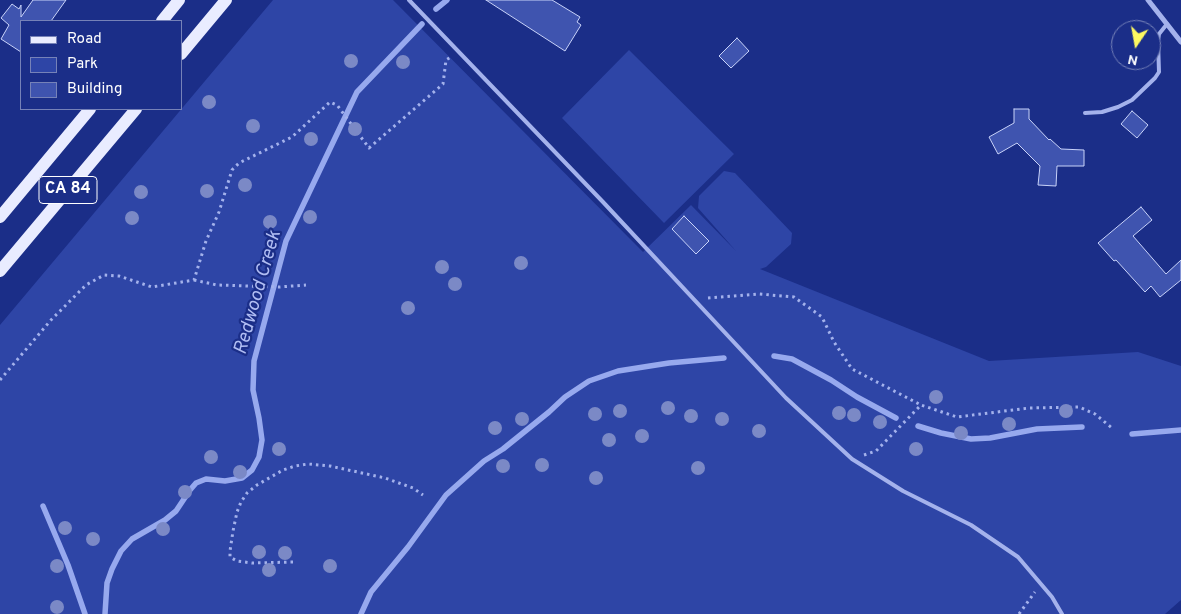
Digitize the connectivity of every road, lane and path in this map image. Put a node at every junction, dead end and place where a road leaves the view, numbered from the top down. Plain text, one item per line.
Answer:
1 (180, 0) edge
2 (226, 0) edge
3 (409, 0) edge
4 (1148, 0) edge
5 (163, 20) edge
6 (1167, 24) junction
7 (1181, 42) edge
8 (458, 52) junction
9 (182, 53) edge
10 (89, 110) edge
11 (135, 110) edge
12 (1086, 113) dead end
13 (0, 218) edge
14 (0, 271) edge
15 (194, 280) junction
16 (306, 285) dead end
17 (694, 300) junction
18 (0, 380) edge
19 (921, 405) junction
20 (1112, 428) dead end
21 (852, 458) junction
22 (424, 495) dead end
23 (293, 562) dead end
24 (1041, 585) junction
25 (1019, 614) edge
26 (1062, 614) edge

1 - 5 main road
2 - 9 main road
3 - 8 lane
4 - 6 street
6 - 7 street
6 - 12 lane
8 - 15 path
8 - 17 lane
10 - 13 main road, CA 84
11 - 14 main road, CA 84
15 - 16 path
15 - 18 path
17 - 19 path
17 - 21 lane
19 - 20 path
19 - 21 path
21 - 24 lane
22 - 23 path
24 - 25 path
24 - 26 lane

